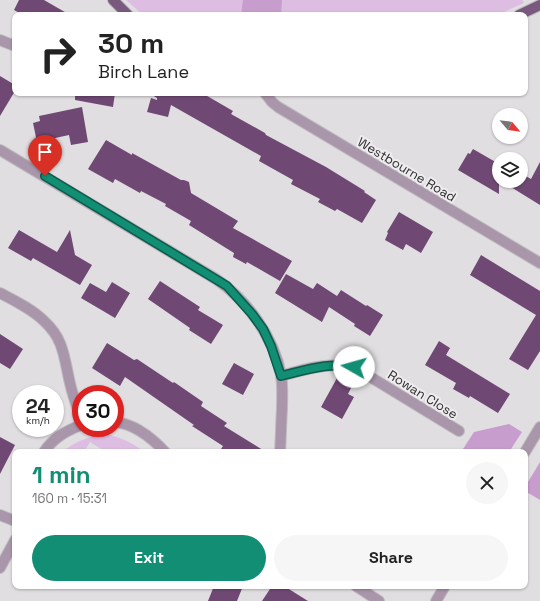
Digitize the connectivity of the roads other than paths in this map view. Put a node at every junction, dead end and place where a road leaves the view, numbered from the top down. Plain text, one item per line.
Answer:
1 (112, 0) edge
2 (540, 5) edge
3 (125, 12) edge
4 (525, 12) edge
5 (0, 40) edge
6 (12, 45) edge
7 (267, 96) edge
8 (0, 150) edge
9 (540, 263) edge
10 (0, 292) edge
11 (281, 376) junction
12 (72, 392) edge
13 (124, 424) edge
14 (540, 427) edge
15 (72, 429) edge
16 (459, 432) dead end
17 (47, 449) edge
18 (162, 449) edge
19 (280, 449) edge
20 (527, 449) edge
21 (0, 515) edge
22 (12, 520) edge
23 (12, 546) edge
24 (0, 568) edge
25 (361, 589) edge
26 (443, 589) edge
27 (379, 601) edge
28 (436, 601) edge

1 - 3 main road
2 - 4 main road
5 - 6 street
7 - 9 street, Westbourne Road
8 - 11 street
10 - 12 street
11 - 16 street, Rowan Close
11 - 19 street
13 - 18 street
14 - 20 street
15 - 17 street
21 - 22 street
23 - 24 street
25 - 27 street
26 - 28 street

